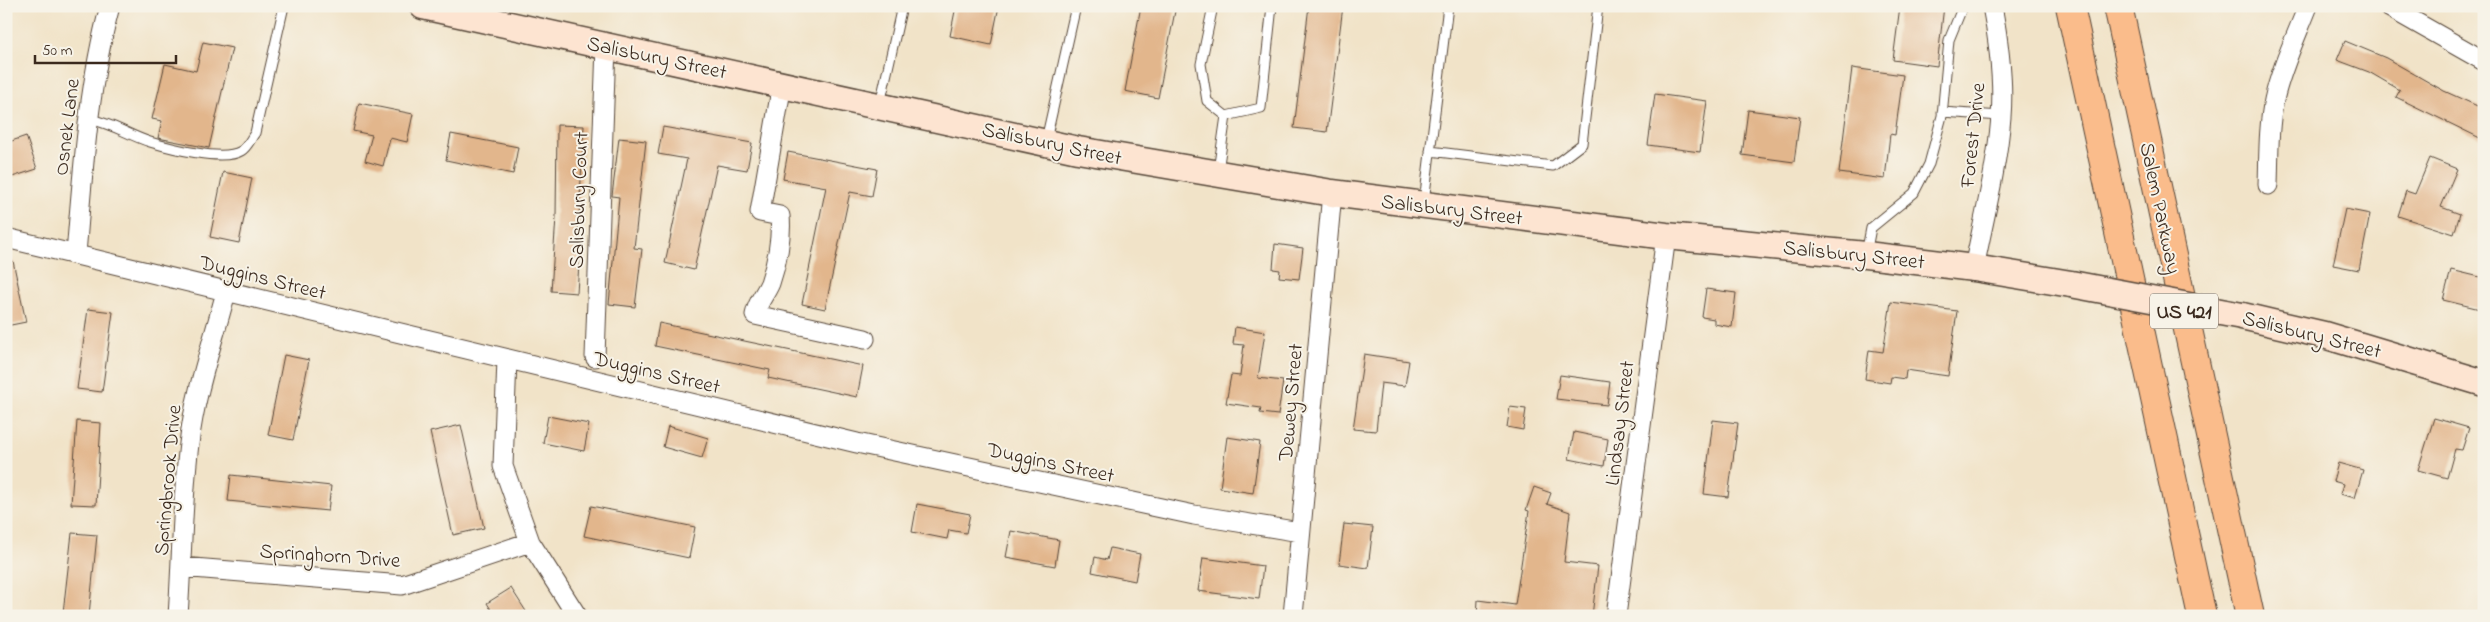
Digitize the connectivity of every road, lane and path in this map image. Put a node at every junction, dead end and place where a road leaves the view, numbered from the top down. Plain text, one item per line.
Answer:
1 (110, 6) edge
2 (284, 6) edge
3 (423, 6) edge
4 (902, 6) edge
5 (1076, 6) edge
6 (1213, 6) edge
7 (1272, 6) edge
8 (1448, 6) edge
9 (1598, 6) edge
10 (1963, 6) edge
11 (1992, 6) edge
12 (2070, 6) edge
13 (2118, 6) edge
14 (2308, 6) edge
15 (2387, 6) edge
16 (606, 46) junction
17 (2484, 61) edge
18 (782, 84) junction
19 (879, 106) junction
20 (1942, 112) junction
21 (1226, 116) junction
22 (2001, 116) junction
23 (89, 119) junction
24 (1045, 143) junction
25 (1430, 151) junction
26 (1218, 174) junction
27 (2268, 185) dead end
28 (1332, 193) junction
29 (1423, 205) junction
30 (1666, 236) junction
31 (6, 238) edge
32 (76, 254) junction
33 (1866, 255) junction
34 (1974, 268) junction
35 (226, 292) junction
36 (865, 340) dead end
37 (595, 357) dead end
38 (507, 359) junction
39 (2484, 383) edge
40 (1300, 532) junction
41 (530, 542) junction
42 (181, 567) junction
43 (178, 616) edge
44 (577, 616) edge
45 (1293, 616) edge
46 (1616, 616) edge
47 (2202, 616) edge
48 (2250, 616) edge

1 - 23 street, Osnek Lane
2 - 23 lane
3 - 16 main road, Salisbury Street
4 - 19 lane
5 - 24 lane
6 - 21 lane
7 - 21 lane
8 - 25 lane
9 - 25 lane
10 - 20 lane
11 - 22 street, Forest Drive
12 - 47 highway, US 421
13 - 48 highway, Salem Parkway / US 421
14 - 27 street
15 - 17 street
16 - 18 main road, Salisbury Street
16 - 37 street, Salisbury Court
18 - 19 main road, Salisbury Street
18 - 36 street
19 - 24 main road, Salisbury Street
20 - 22 lane
20 - 33 lane
21 - 26 lane
22 - 34 street, Forest Drive
23 - 32 street, Osnek Lane
24 - 26 main road, Salisbury Street
25 - 29 lane
26 - 28 main road, Salisbury Street
28 - 29 main road, Salisbury Street
28 - 40 street, Dewey Street
29 - 30 main road, Salisbury Street
30 - 33 main road, Salisbury Street
30 - 46 street, Lindsay Street
31 - 32 street, Duggins Street
32 - 35 street, Duggins Street
33 - 34 main road, Salisbury Street
34 - 39 main road, Salisbury Street, bridge
35 - 38 street, Duggins Street
35 - 42 street, Springbrook Drive
38 - 40 street, Duggins Street
38 - 41 street
40 - 45 street, Dewey Street
41 - 42 street, Springhorn Drive
41 - 44 street
42 - 43 street, Springbrook Drive

